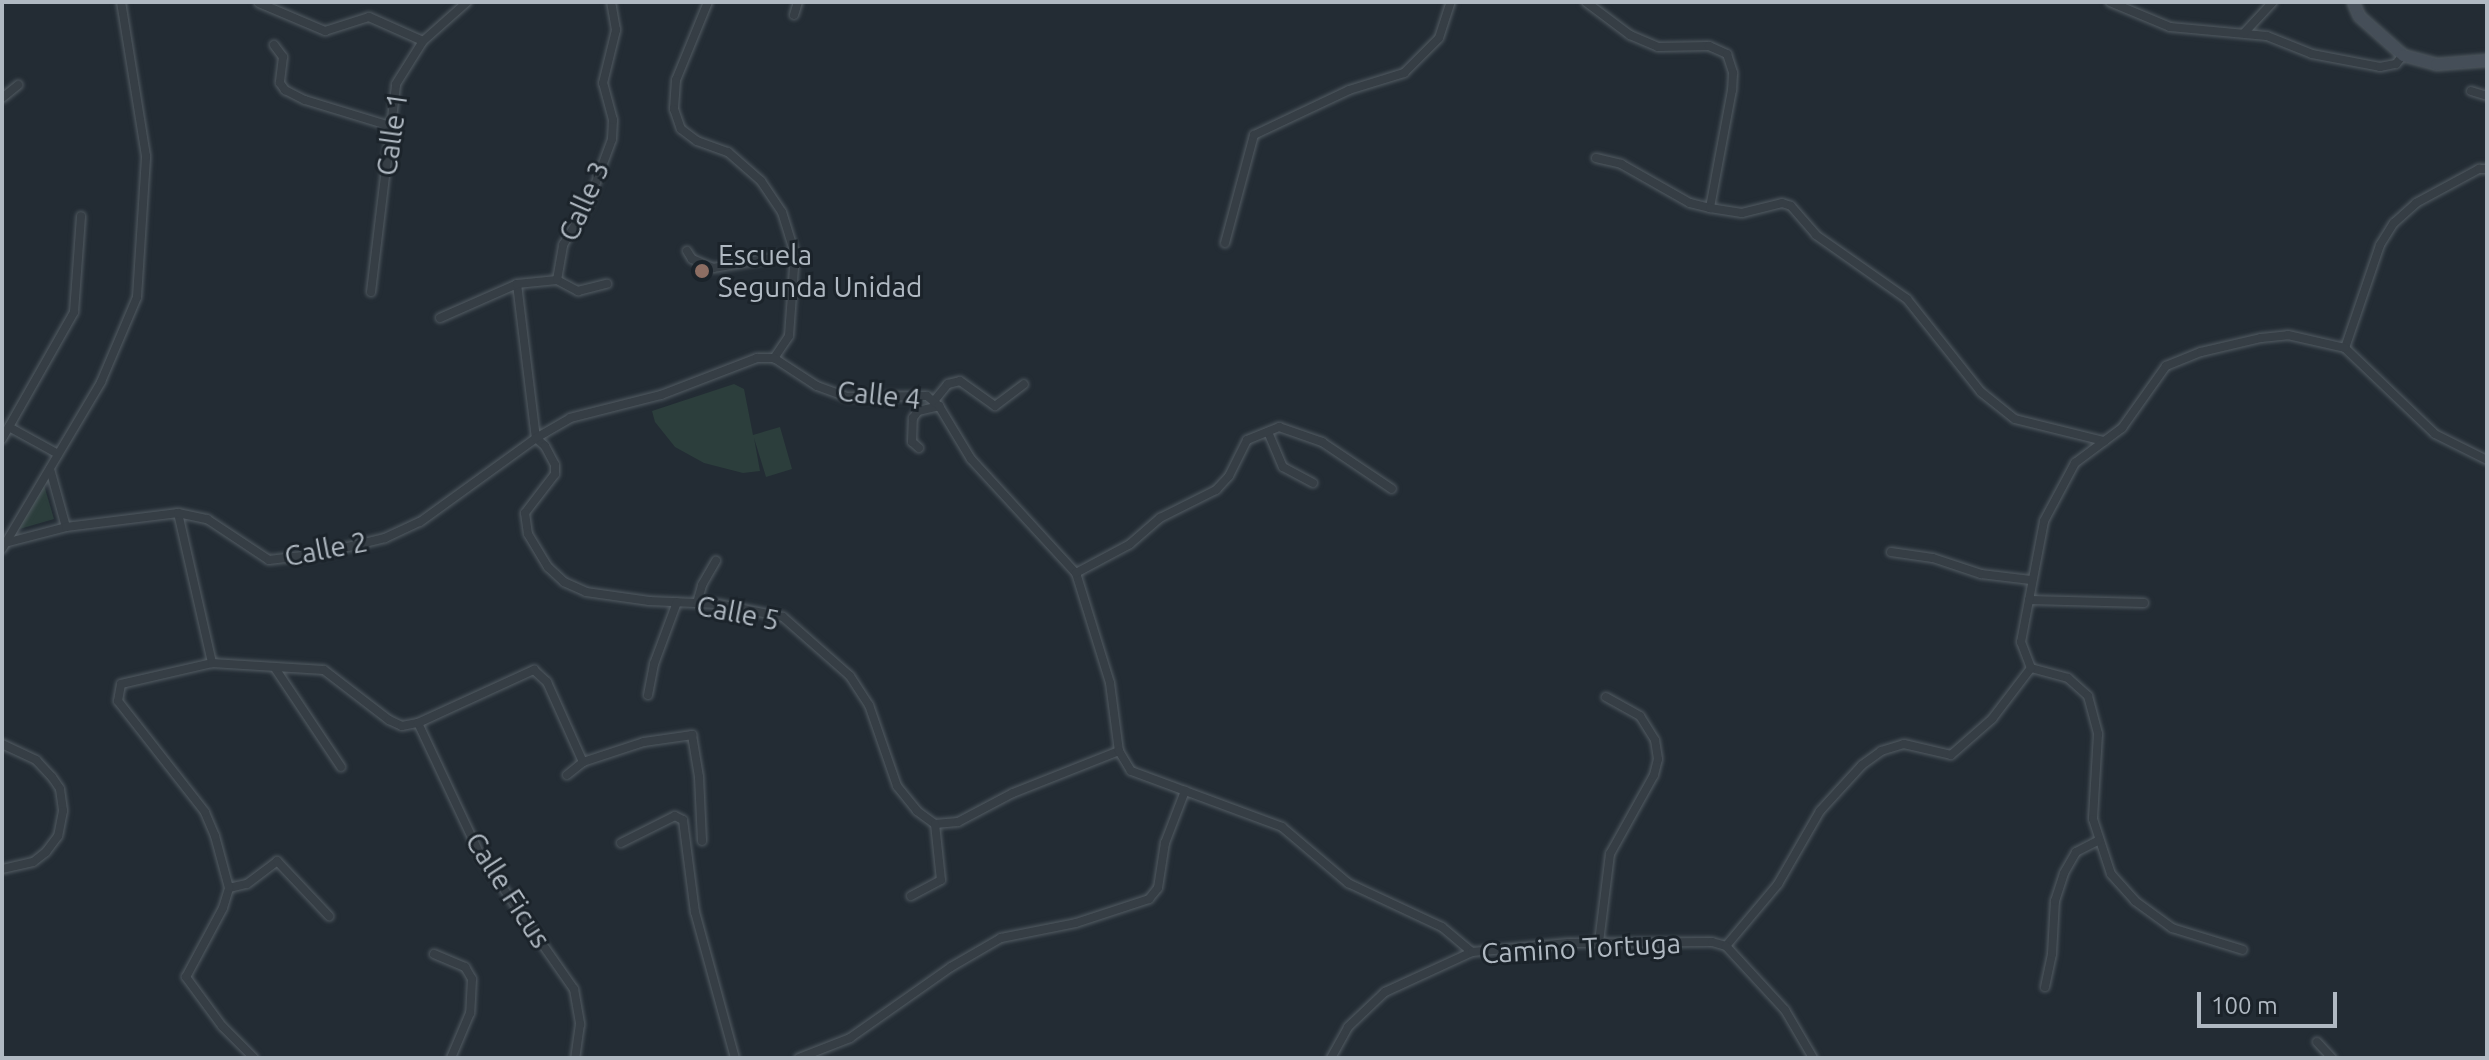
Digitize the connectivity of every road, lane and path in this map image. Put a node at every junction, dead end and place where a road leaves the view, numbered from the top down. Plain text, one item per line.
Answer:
1 (121, 2) edge
2 (467, 2) edge
3 (611, 2) edge
4 (708, 2) edge
5 (798, 2) edge
6 (1451, 2) edge
7 (1586, 2) edge
8 (2110, 2) edge
9 (2273, 2) edge
10 (2353, 2) edge
11 (259, 3) edge
12 (794, 15) dead end
13 (2243, 34) junction
14 (423, 41) junction
15 (274, 45) dead end
16 (2403, 55) junction
17 (2487, 60) edge
18 (18, 85) dead end
19 (2471, 91) dead end
20 (2487, 96) edge
21 (2, 98) edge
22 (390, 126) junction
23 (1596, 158) dead end
24 (2487, 169) edge
25 (1710, 208) junction
26 (81, 216) dead end
27 (1225, 243) dead end
28 (687, 251) dead end
29 (795, 254) junction
30 (557, 280) junction
31 (517, 284) junction
32 (607, 284) dead end
33 (371, 292) dead end
34 (440, 318) dead end
35 (2345, 348) junction
36 (774, 358) junction
37 (1024, 384) dead end
38 (936, 403) junction
39 (9, 427) junction
40 (1268, 432) junction
41 (536, 438) junction
42 (2, 439) edge
43 (2104, 441) junction
44 (919, 448) dead end
45 (58, 454) junction
46 (2487, 460) edge
47 (50, 469) junction
48 (1313, 483) dead end
49 (1392, 489) dead end
50 (178, 513) junction
51 (66, 527) junction
52 (4, 546) edge
53 (1891, 552) dead end
54 (716, 561) dead end
55 (1076, 573) junction
56 (2031, 580) junction
57 (2029, 600) junction
58 (677, 602) junction
59 (697, 603) junction
60 (2144, 603) dead end
61 (212, 663) junction
62 (275, 668) junction
63 (2031, 668) junction
64 (648, 695) dead end
65 (1606, 697) dead end
66 (418, 723) junction
67 (2, 744) edge
68 (1119, 751) junction
69 (583, 762) junction
70 (341, 767) dead end
71 (567, 775) dead end
72 (1185, 791) junction
73 (935, 824) junction
74 (702, 841) dead end
75 (2098, 841) junction
76 (621, 843) dead end
77 (2, 869) edge
78 (229, 888) junction
79 (911, 896) dead end
80 (329, 916) dead end
81 (1599, 942) junction
82 (1726, 946) junction
83 (2243, 950) dead end
84 (1472, 952) junction
85 (434, 954) dead end
86 (2045, 987) dead end
87 (2317, 1042) dead end
88 (254, 1058) edge
89 (451, 1058) edge
90 (575, 1058) edge
91 (735, 1058) edge
92 (799, 1058) edge
93 (1331, 1058) edge
94 (1813, 1058) edge
95 (2332, 1058) edge

1 - 45 street
2 - 14 street, Calle 1
3 - 30 street, Calle 3
4 - 29 street
5 - 12 street
6 - 27 street
7 - 25 street
8 - 13 street
9 - 13 street
10 - 16 street
11 - 14 street
13 - 16 street
14 - 22 street, Calle 1
15 - 22 street
16 - 17 street
18 - 21 street
19 - 20 street
22 - 33 street, Calle 1
23 - 25 street
24 - 35 street
25 - 43 street
26 - 39 street
28 - 29 street
29 - 36 street
30 - 31 street, Calle 3
30 - 32 street
31 - 34 street, Calle 3
31 - 41 street, Calle 5
35 - 43 street
35 - 46 street
36 - 38 street, Calle 4
36 - 41 street
37 - 38 street
38 - 44 street
38 - 55 street, Calle 4
39 - 42 street
39 - 45 street
40 - 48 street
40 - 49 street
40 - 55 street
41 - 50 street, Calle 2
41 - 58 street, Calle 5
43 - 56 street
45 - 47 street
47 - 51 street
47 - 52 street
50 - 51 street, Calle 2
50 - 61 street
51 - 52 street, Calle 2
53 - 56 street
54 - 59 street
55 - 68 street, Calle 4
56 - 57 street
57 - 60 street
57 - 63 street
58 - 59 street, Calle 5
58 - 64 street
59 - 73 street, Calle 5
61 - 62 street
61 - 78 street
62 - 66 street
62 - 70 street
63 - 75 street
63 - 82 street
65 - 81 street
66 - 69 street
66 - 90 street, Calle Ficus
67 - 77 street
68 - 72 street
68 - 73 street
69 - 71 street
69 - 74 street
72 - 84 street
72 - 92 street
73 - 79 street
75 - 83 street
75 - 86 street
76 - 91 street
78 - 80 street
78 - 88 street
81 - 82 street, Camino Tortuga
81 - 84 street, Camino Tortuga
82 - 94 street
84 - 93 street, Camino Tortuga
85 - 89 street
87 - 95 street

